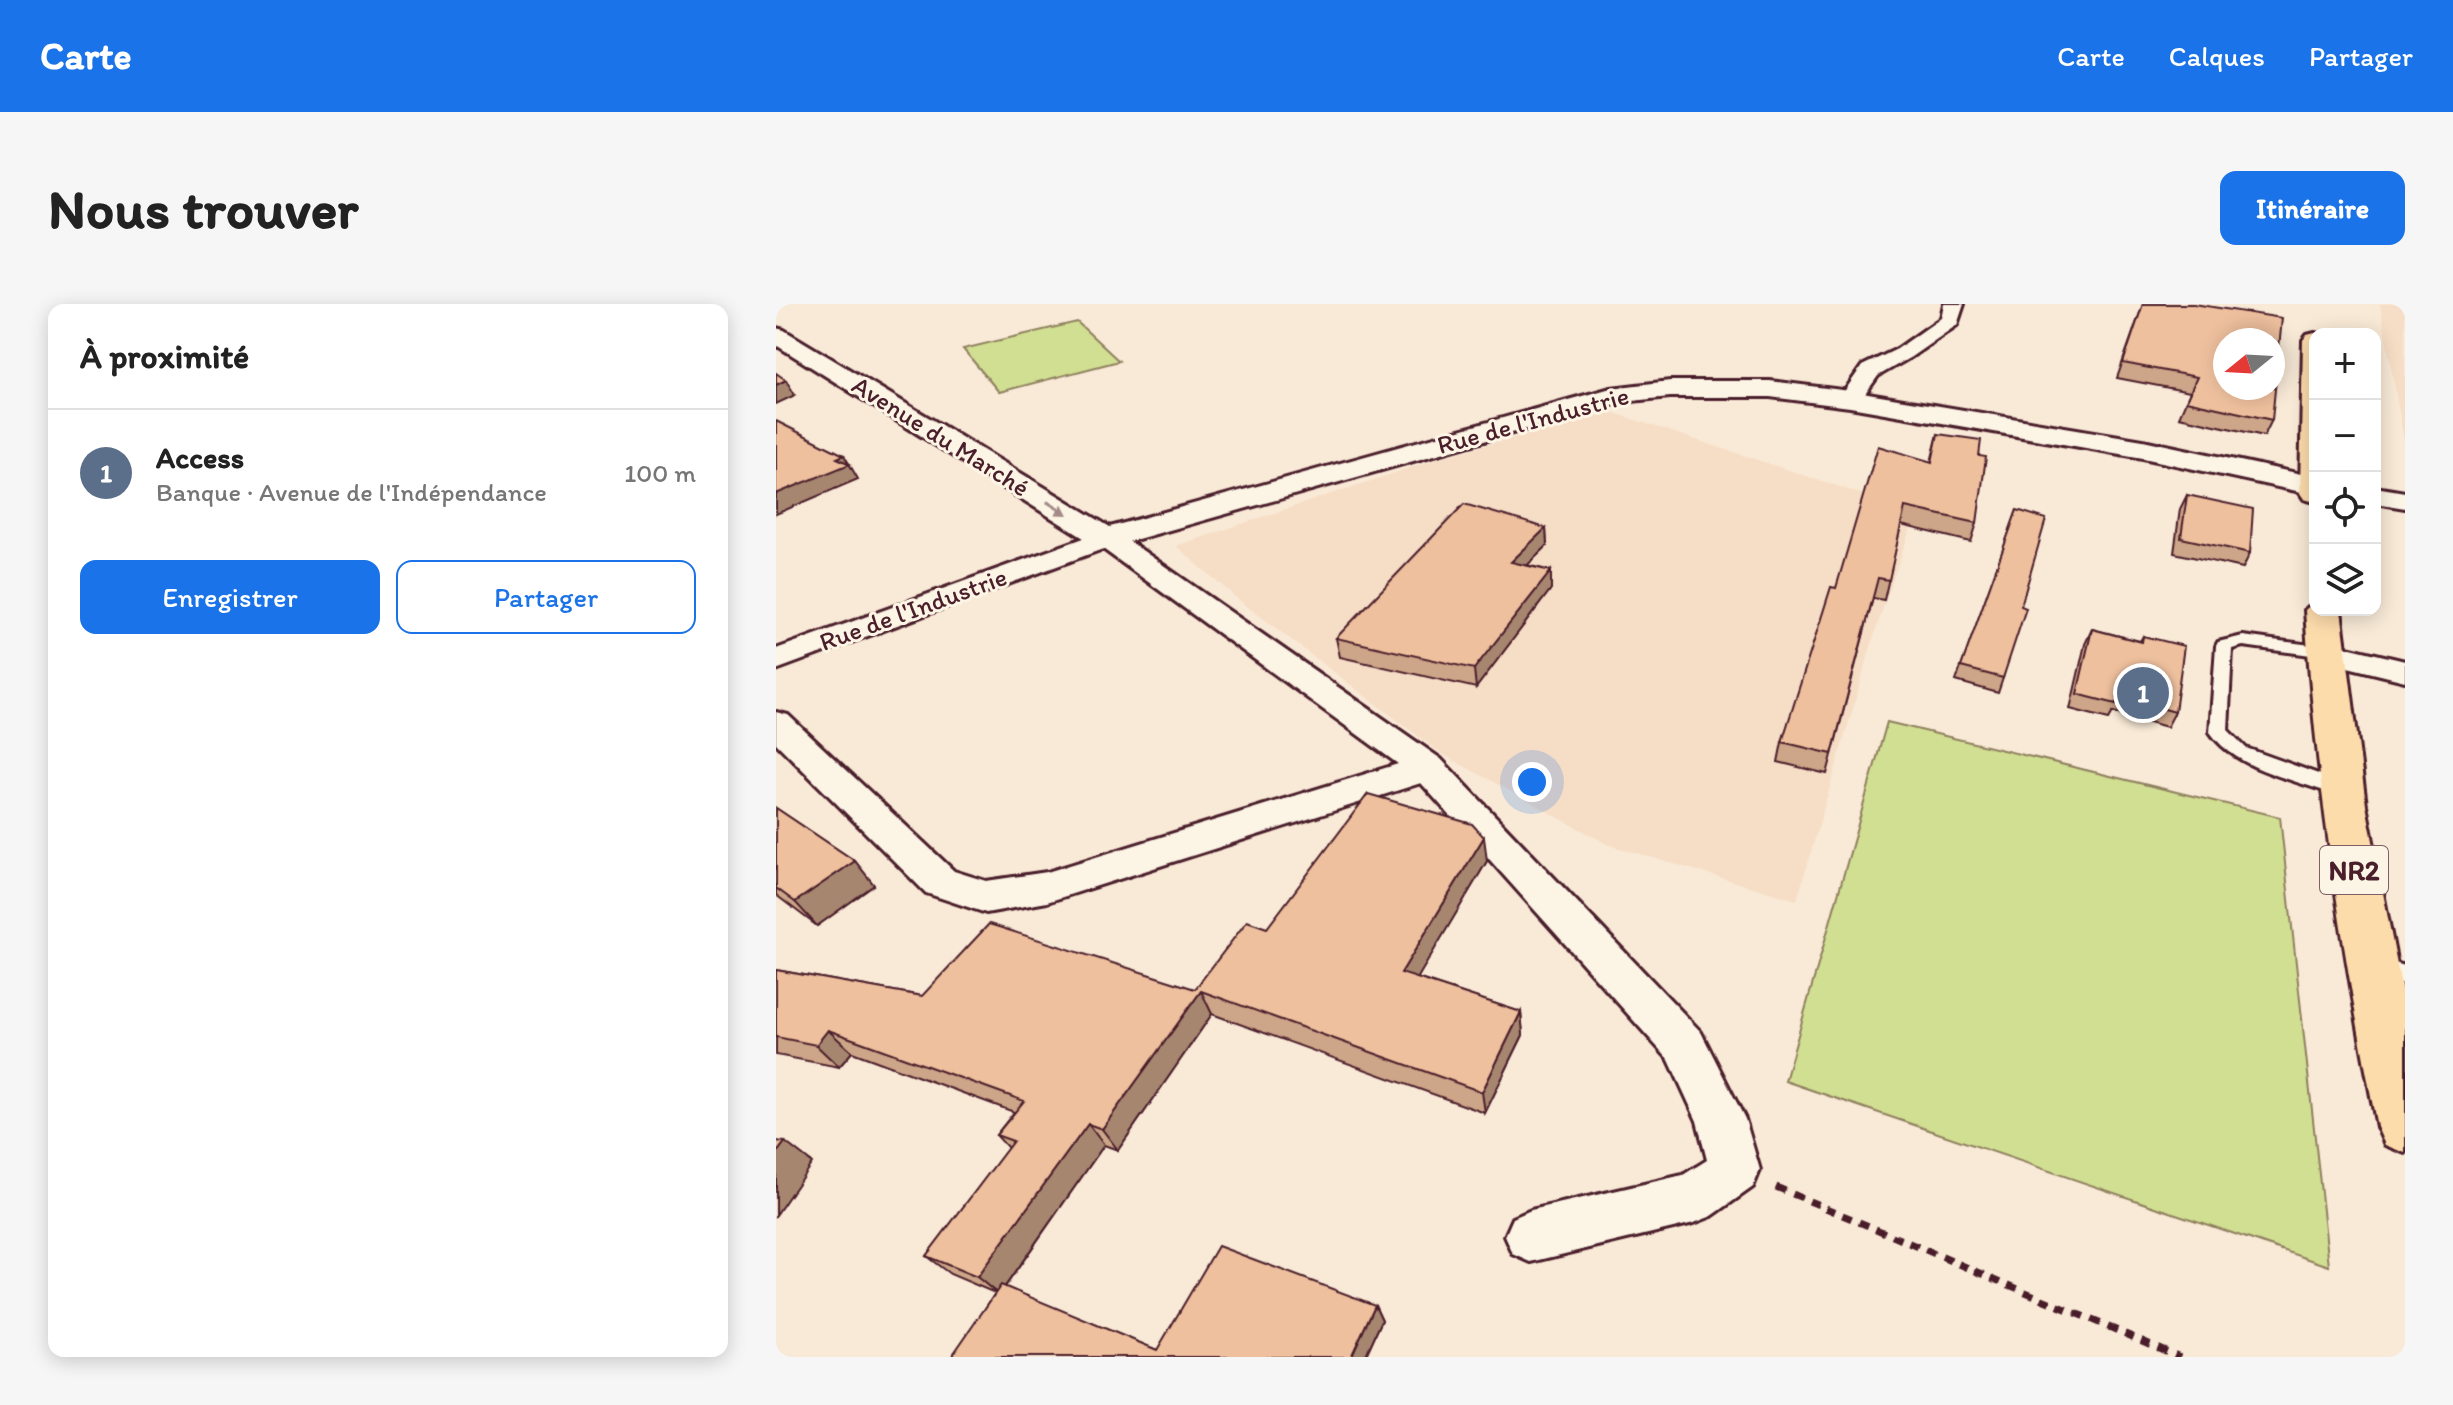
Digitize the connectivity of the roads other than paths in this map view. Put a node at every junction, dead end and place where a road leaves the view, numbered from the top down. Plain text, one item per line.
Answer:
1 (1954, 304) edge
2 (776, 335) edge
3 (1850, 399) junction
4 (2316, 400) edge
5 (2315, 472) edge
6 (2309, 485) edge
7 (2381, 496) edge
8 (2405, 500) edge
9 (1106, 538) junction
10 (2324, 631) edge
11 (776, 660) edge
12 (2405, 671) edge
13 (776, 723) edge
14 (1428, 768) junction
15 (2342, 790) junction
16 (2387, 970) edge
17 (2405, 1127) edge
18 (1531, 1236) dead end

1 - 3 street
2 -> 9 street, Avenue du Marché
3 - 6 street, Rue de l'Industrie
3 - 9 street, Rue de l'Industrie
4 - 5 highway
7 - 8 street
9 - 11 street, Rue de l'Industrie
9 - 14 street
10 - 12 street
10 - 15 highway, NR2
10 - 15 lane
13 - 14 street
14 - 18 street
15 - 16 highway, NR2
16 - 17 highway, NR2

